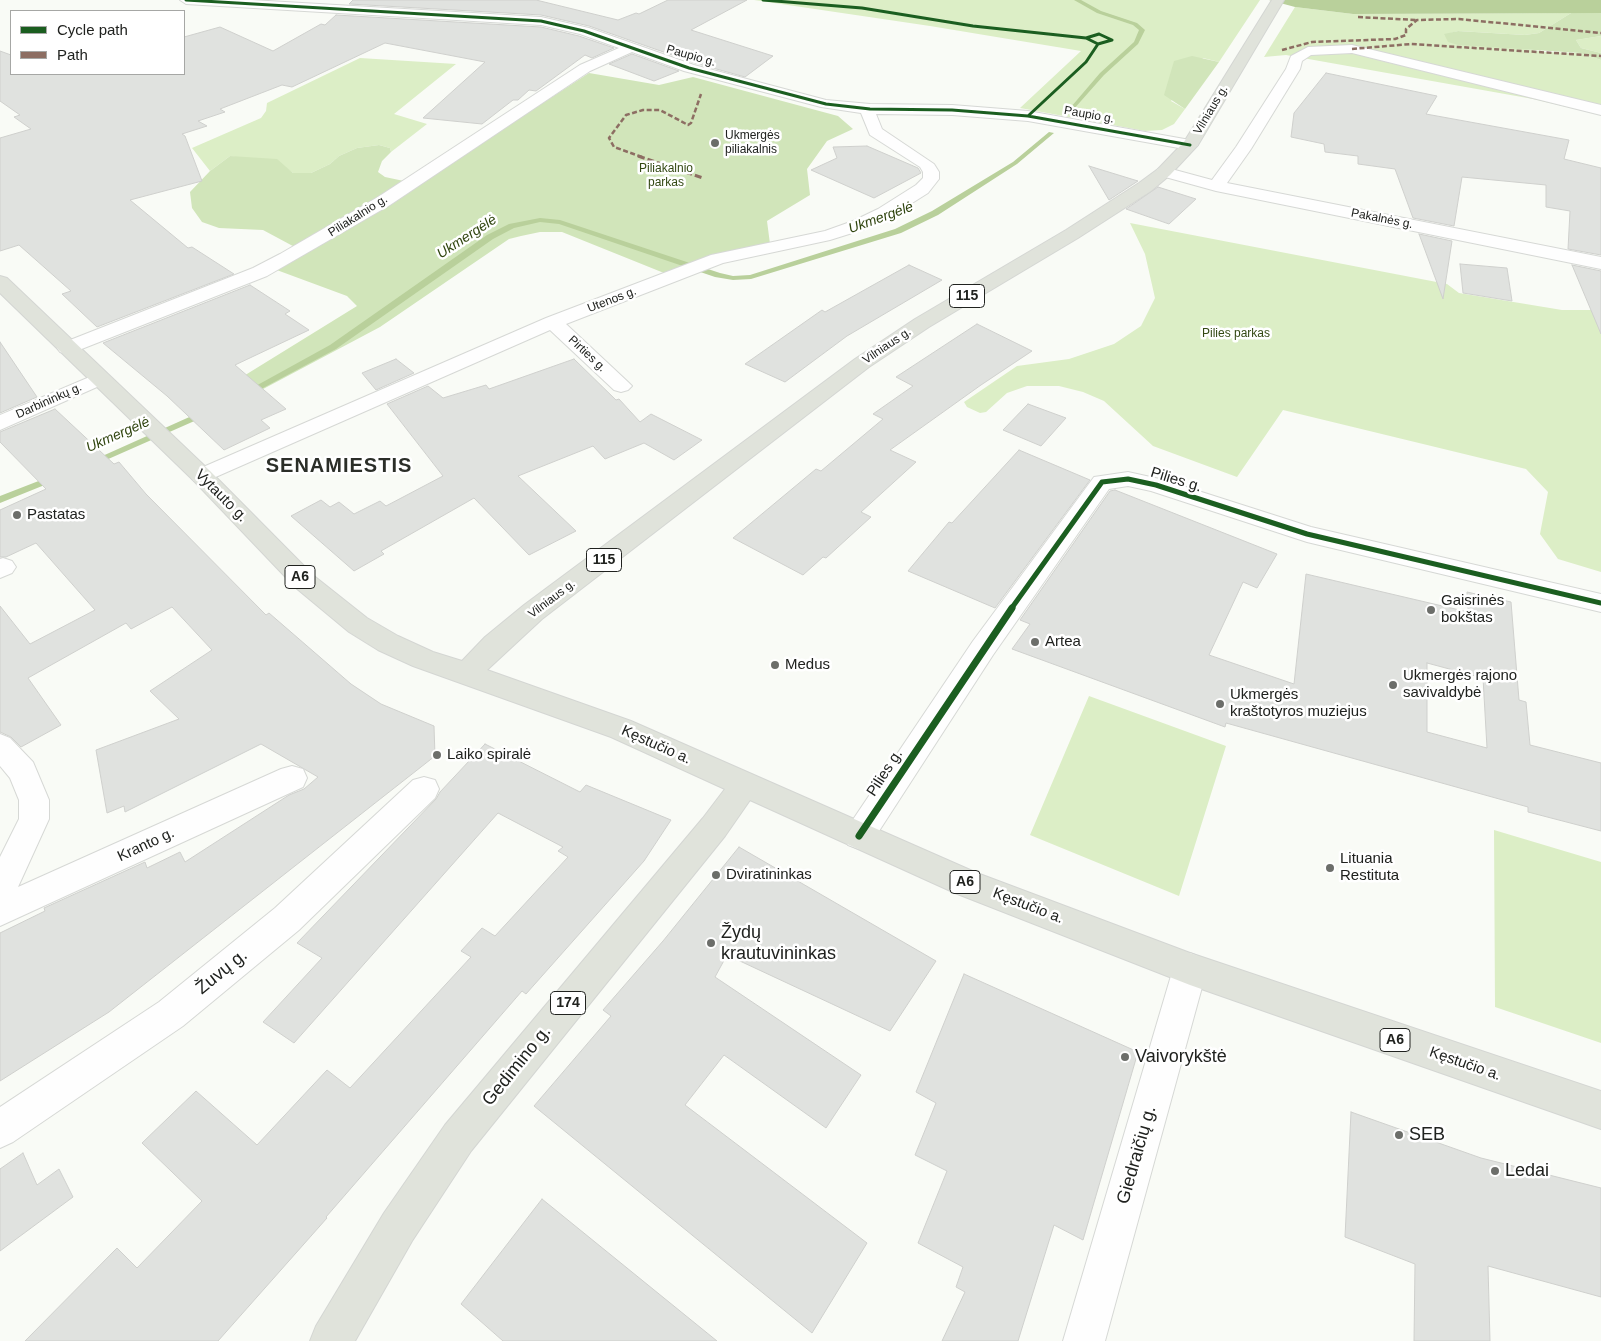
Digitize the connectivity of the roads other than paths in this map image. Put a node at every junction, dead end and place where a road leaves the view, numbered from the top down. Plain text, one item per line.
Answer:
1 (186, 0) edge
2 (1278, 0) edge
3 (630, 48) junction
4 (870, 109) junction
5 (1601, 110) edge
6 (1190, 145) junction
7 (1164, 172) junction
8 (1216, 186) junction
9 (1601, 263) edge
10 (0, 282) edge
11 (553, 322) junction
12 (67, 348) junction
13 (99, 379) junction
14 (621, 386) dead end
15 (0, 424) edge
16 (202, 476) junction
17 (1601, 603) edge
18 (466, 674) junction
19 (0, 746) edge
20 (292, 778) dead end
21 (745, 784) junction
22 (424, 789) dead end
23 (858, 836) junction
24 (0, 891) edge
25 (0, 911) edge
26 (1190, 969) junction
27 (1601, 1110) edge
28 (0, 1129) edge
29 (331, 1341) edge
30 (1084, 1341) edge

1 - 3 street, Paupio g.
2 - 6 main road, Vilniaus g. / 115
3 - 4 street, Paupio g.
3 - 12 street, Piliakalnio g.
4 - 6 street, Paupio g.
4 - 11 street, Utenos g.
5 - 8 street
6 - 7 main road, Vilniaus g. / 115
7 - 8 street, Pakalnės g.
7 - 18 main road, Vilniaus g. / 115
8 - 9 street, Pakalnės g.
10 - 12 main road, Vytauto g. / A6
11 - 14 street, Pirties g.
11 - 16 street, Utenos g.
12 - 13 main road, Vytauto g. / A6
13 - 15 street, Darbininkų g.
13 - 16 main road, Vytauto g. / A6
16 - 18 main road, Vytauto g. / A6
17 - 23 street, Pilies g.
18 - 21 main road, Kęstučio a. / A6
19 - 24 street
20 - 25 street, Kranto g.
21 - 23 main road, Kęstučio a. / A6
21 - 29 main road, Gedimino g. / 174
22 - 28 street, Žuvų g.
23 - 26 main road, Kęstučio a. / A6
26 - 27 main road, Kęstučio a. / A6
26 - 30 street, Giedraičių g.

